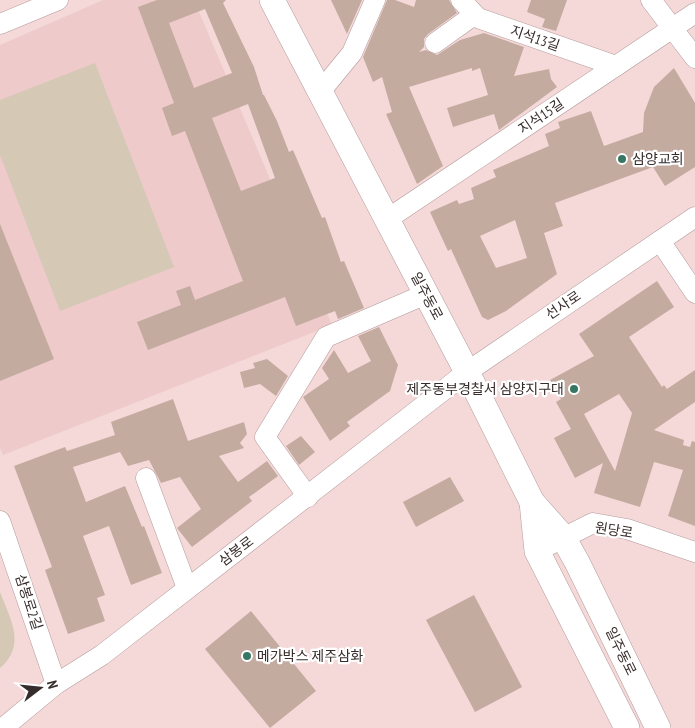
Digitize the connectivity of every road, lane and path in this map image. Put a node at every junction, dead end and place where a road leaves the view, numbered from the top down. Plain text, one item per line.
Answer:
1 (272, 0) edge
2 (375, 0) edge
3 (460, 0) edge
4 (651, 0) edge
5 (50, 1) edge
6 (695, 13) edge
7 (474, 15) junction
8 (0, 24) edge
9 (672, 28) junction
10 (435, 42) dead end
11 (695, 58) edge
12 (616, 66) junction
13 (320, 92) junction
14 (695, 217) edge
15 (386, 220) junction
16 (660, 241) junction
17 (695, 293) edge
18 (426, 294) junction
19 (467, 372) junction
20 (146, 478) dead end
21 (308, 496) junction
22 (532, 502) junction
23 (0, 521) edge
24 (563, 537) junction
25 (537, 551) junction
26 (695, 552) edge
27 (187, 588) junction
28 (56, 684) junction
29 (3, 728) edge
30 (627, 728) edge
31 (658, 728) edge

1 - 13 main road, 일주동로
2 - 13 street
3 - 7 street, 지석13길
4 - 9 street
5 - 8 street
6 - 9 street, 지석15길
7 - 10 street
7 - 12 street, 지석13길
9 - 11 street
9 - 12 street, 지석15길
12 - 15 street, 지석15길
13 - 15 main road, 일주동로
14 - 16 street, 선사로
15 - 18 main road, 일주동로
16 - 17 street
16 - 19 street, 선사로
18 - 19 main road, 일주동로
18 - 21 street
19 - 21 street, 삼봉로
19 - 22 main road, 일주동로
20 - 27 street
21 - 27 street, 삼봉로
22 - 24 main road, 일주동로
22 - 25 main road, 일주동로
23 - 28 street, 삼봉로2길
24 - 25 street, 원당로
24 - 26 street, 원당로
24 - 31 main road, 일주동로
25 - 30 main road, 일주동로
27 - 28 street, 삼봉로
28 - 29 street, 삼봉로

